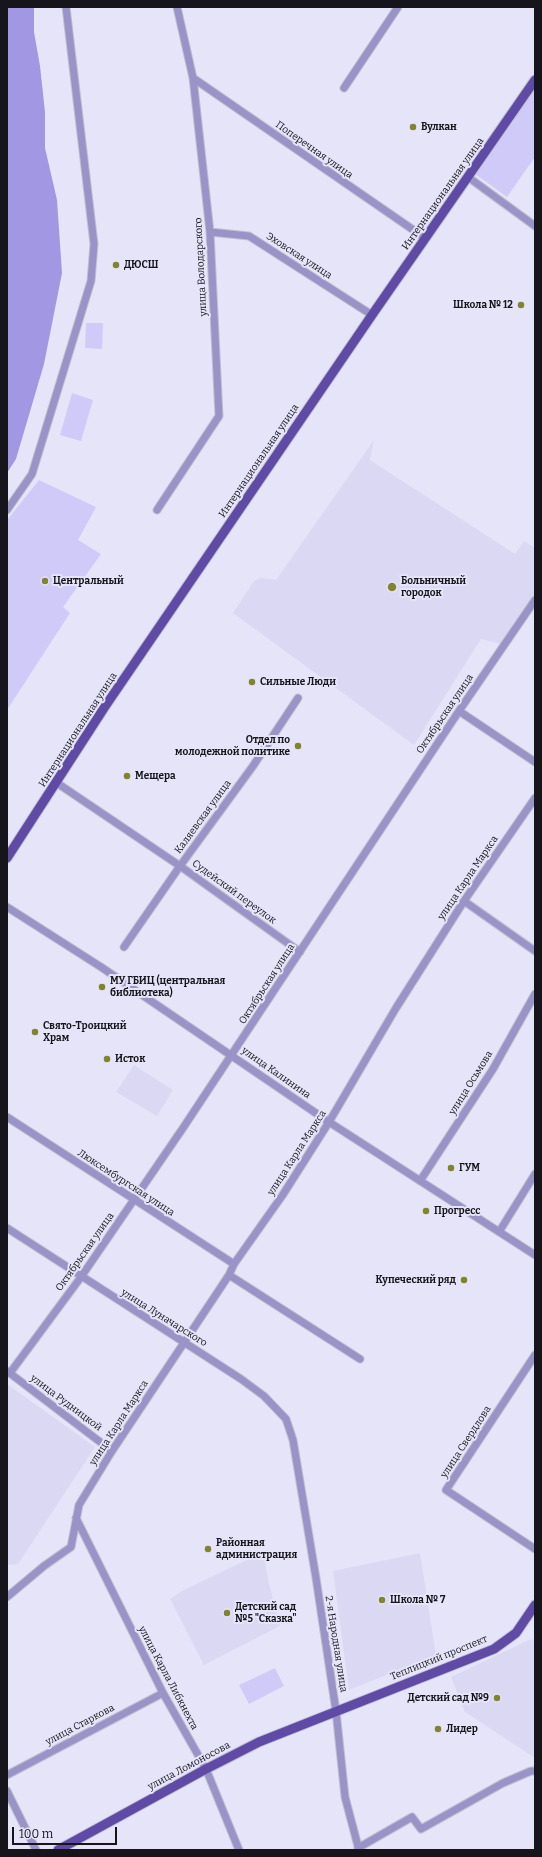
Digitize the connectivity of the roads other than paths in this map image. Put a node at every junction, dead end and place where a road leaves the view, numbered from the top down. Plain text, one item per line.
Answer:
1 (66, 7) edge
2 (177, 7) edge
3 (398, 7) edge
4 (193, 78) junction
5 (535, 80) edge
6 (344, 88) dead end
7 (468, 177) junction
8 (535, 226) edge
9 (210, 232) junction
10 (425, 238) junction
11 (372, 315) junction
12 (7, 510) edge
13 (157, 510) dead end
14 (535, 600) edge
15 (298, 698) dead end
16 (459, 711) junction
17 (535, 762) edge
18 (57, 783) junction
19 (535, 798) edge
20 (7, 858) edge
21 (180, 866) junction
22 (464, 901) junction
23 (7, 907) edge
24 (124, 947) dead end
25 (535, 951) edge
26 (300, 952) junction
27 (535, 994) edge
28 (232, 1055) junction
29 (7, 1117) edge
30 (329, 1122) junction
31 (535, 1174) edge
32 (420, 1181) junction
33 (133, 1200) junction
34 (7, 1228) edge
35 (499, 1232) junction
36 (535, 1255) edge
37 (234, 1264) junction
38 (229, 1275) junction
39 (81, 1277) junction
40 (184, 1342) junction
41 (535, 1355) edge
42 (360, 1359) dead end
43 (8, 1372) edge
44 (293, 1440) joint
45 (112, 1451) junction
46 (76, 1518) junction
47 (535, 1549) edge
48 (7, 1597) edge
49 (535, 1605) edge
50 (163, 1692) junction
51 (336, 1711) junction
52 (206, 1769) junction
53 (535, 1771) edge
54 (7, 1775) edge
55 (7, 1791) edge
56 (358, 1849) edge
57 (36, 1850) edge
58 (58, 1850) edge
59 (239, 1850) edge

1 - 12 street
2 - 4 street, улица Володарского
3 - 6 street
4 - 9 street, улица Володарского
4 - 10 street, Поперечная улица
5 - 7 main road, Интернациональная улица
7 - 8 street
7 - 10 main road, Интернациональная улица
9 - 11 street, Эховская улица
9 - 13 street, улица Володарского
10 - 11 main road, Интернациональная улица
11 - 18 main road, Интернациональная улица
14 - 16 street, Октябрьская улица
15 - 21 street, Каляевская улица
16 - 17 street
16 - 26 street, Октябрьская улица
18 - 20 main road, Интернациональная улица
18 - 21 street, Судейский переулок
19 - 22 street, улица Карла Маркса
21 - 24 street, Каляевская улица
21 - 26 street, Судейский переулок
22 - 25 street
22 - 30 street, улица Карла Маркса
23 - 28 street, улица Калинина
26 - 28 street, Октябрьская улица
27 - 32 street, улица Осьмова
28 - 30 street, улица Калинина
28 - 33 street, Октябрьская улица
29 - 33 street, Люксембургская улица
30 - 32 street, улица Калинина
30 - 37 street, улица Карла Маркса
31 - 35 street
32 - 35 street, улица Калинина
33 - 37 street, Люксембургская улица
33 - 39 street, Октябрьская улица
34 - 39 street, улица Луначарского
35 - 36 street, улица Калинина
37 - 38 street, улица Карла Маркса
38 - 40 street, улица Карла Маркса
38 - 42 street
39 - 40 street, улица Луначарского
39 - 43 street, Октябрьская улица
40 - 44 street, улица Луначарского
40 - 45 street, улица Карла Маркса
41 - 47 street, улица Свердлова
43 - 45 street, улица Рудницкой
44 - 51 street, 2-я Народная улица
45 - 46 street, улица Карла Маркса
46 - 48 street, улица Карла Маркса
46 - 50 street, улица Карла Либкнехта
49 - 51 main road, Теплицкий проспект
50 - 52 street, улица Карла Либкнехта
50 - 54 street, улица Старкова
51 - 52 main road, улица Ломоносова
51 - 56 street, 2-я Народная улица
52 - 58 main road, улица Ломоносова
52 - 59 street, улица Карла Либкнехта
53 - 56 street
55 - 57 street

